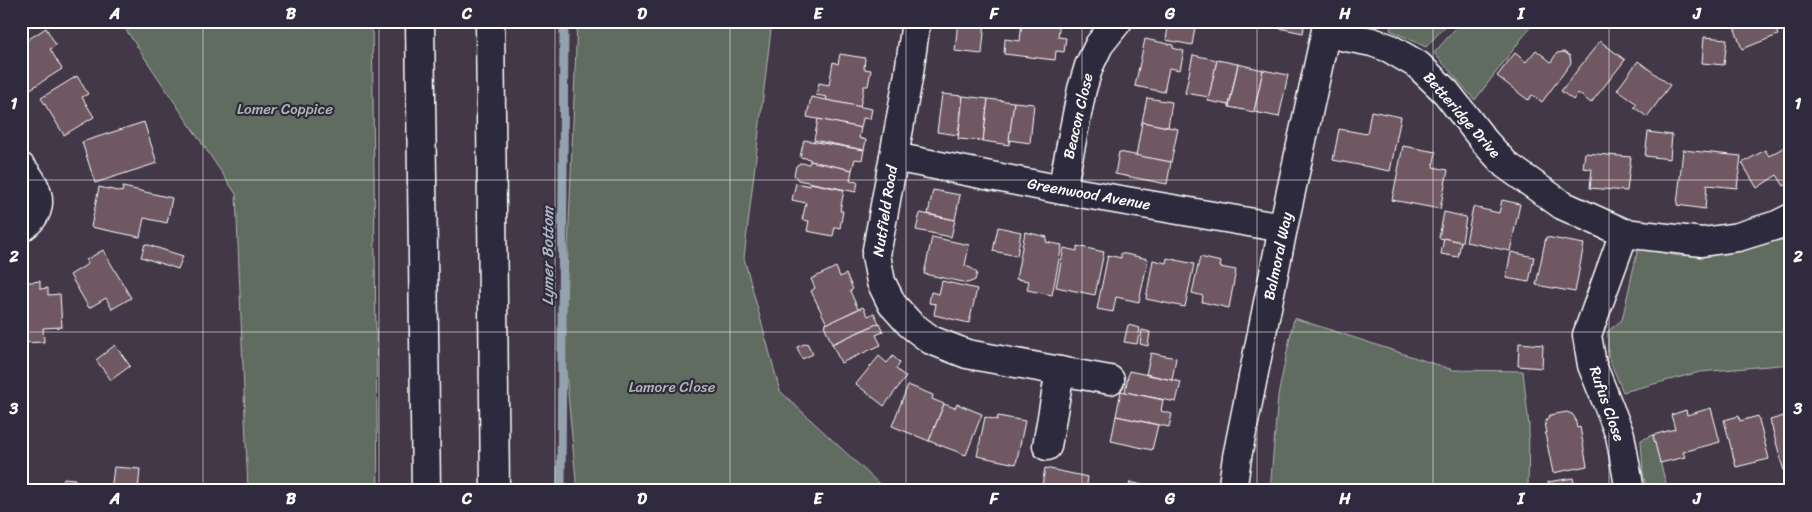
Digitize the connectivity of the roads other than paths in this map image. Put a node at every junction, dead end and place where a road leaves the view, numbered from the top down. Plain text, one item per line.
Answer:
1 (420, 21) edge
2 (490, 21) edge
3 (916, 21) edge
4 (1118, 21) edge
5 (1327, 27) edge
6 (894, 157) junction
7 (21, 167) edge
8 (1062, 190) junction
9 (1791, 218) edge
10 (21, 228) edge
11 (1283, 228) junction
12 (1624, 233) junction
13 (1060, 371) junction
14 (1110, 380) dead end
15 (1047, 446) dead end
16 (426, 491) edge
17 (495, 491) edge
18 (1232, 491) edge
19 (1630, 491) edge

1 - 16 main road
2 - 17 main road
3 - 6 main road, Nutfield Road
4 - 8 main road, Beacon Close
5 - 11 main road, Balmoral Way
5 - 12 main road, Betteridge Drive
6 - 8 main road, Greenwood Avenue
6 - 13 main road, Nutfield Road
7 - 10 main road
8 - 11 main road, Greenwood Avenue
9 - 12 main road, Betteridge Drive
11 - 18 main road, Balmoral Way
12 - 19 main road, Rufus Close
13 - 14 main road, Nutfield Road
13 - 15 main road

